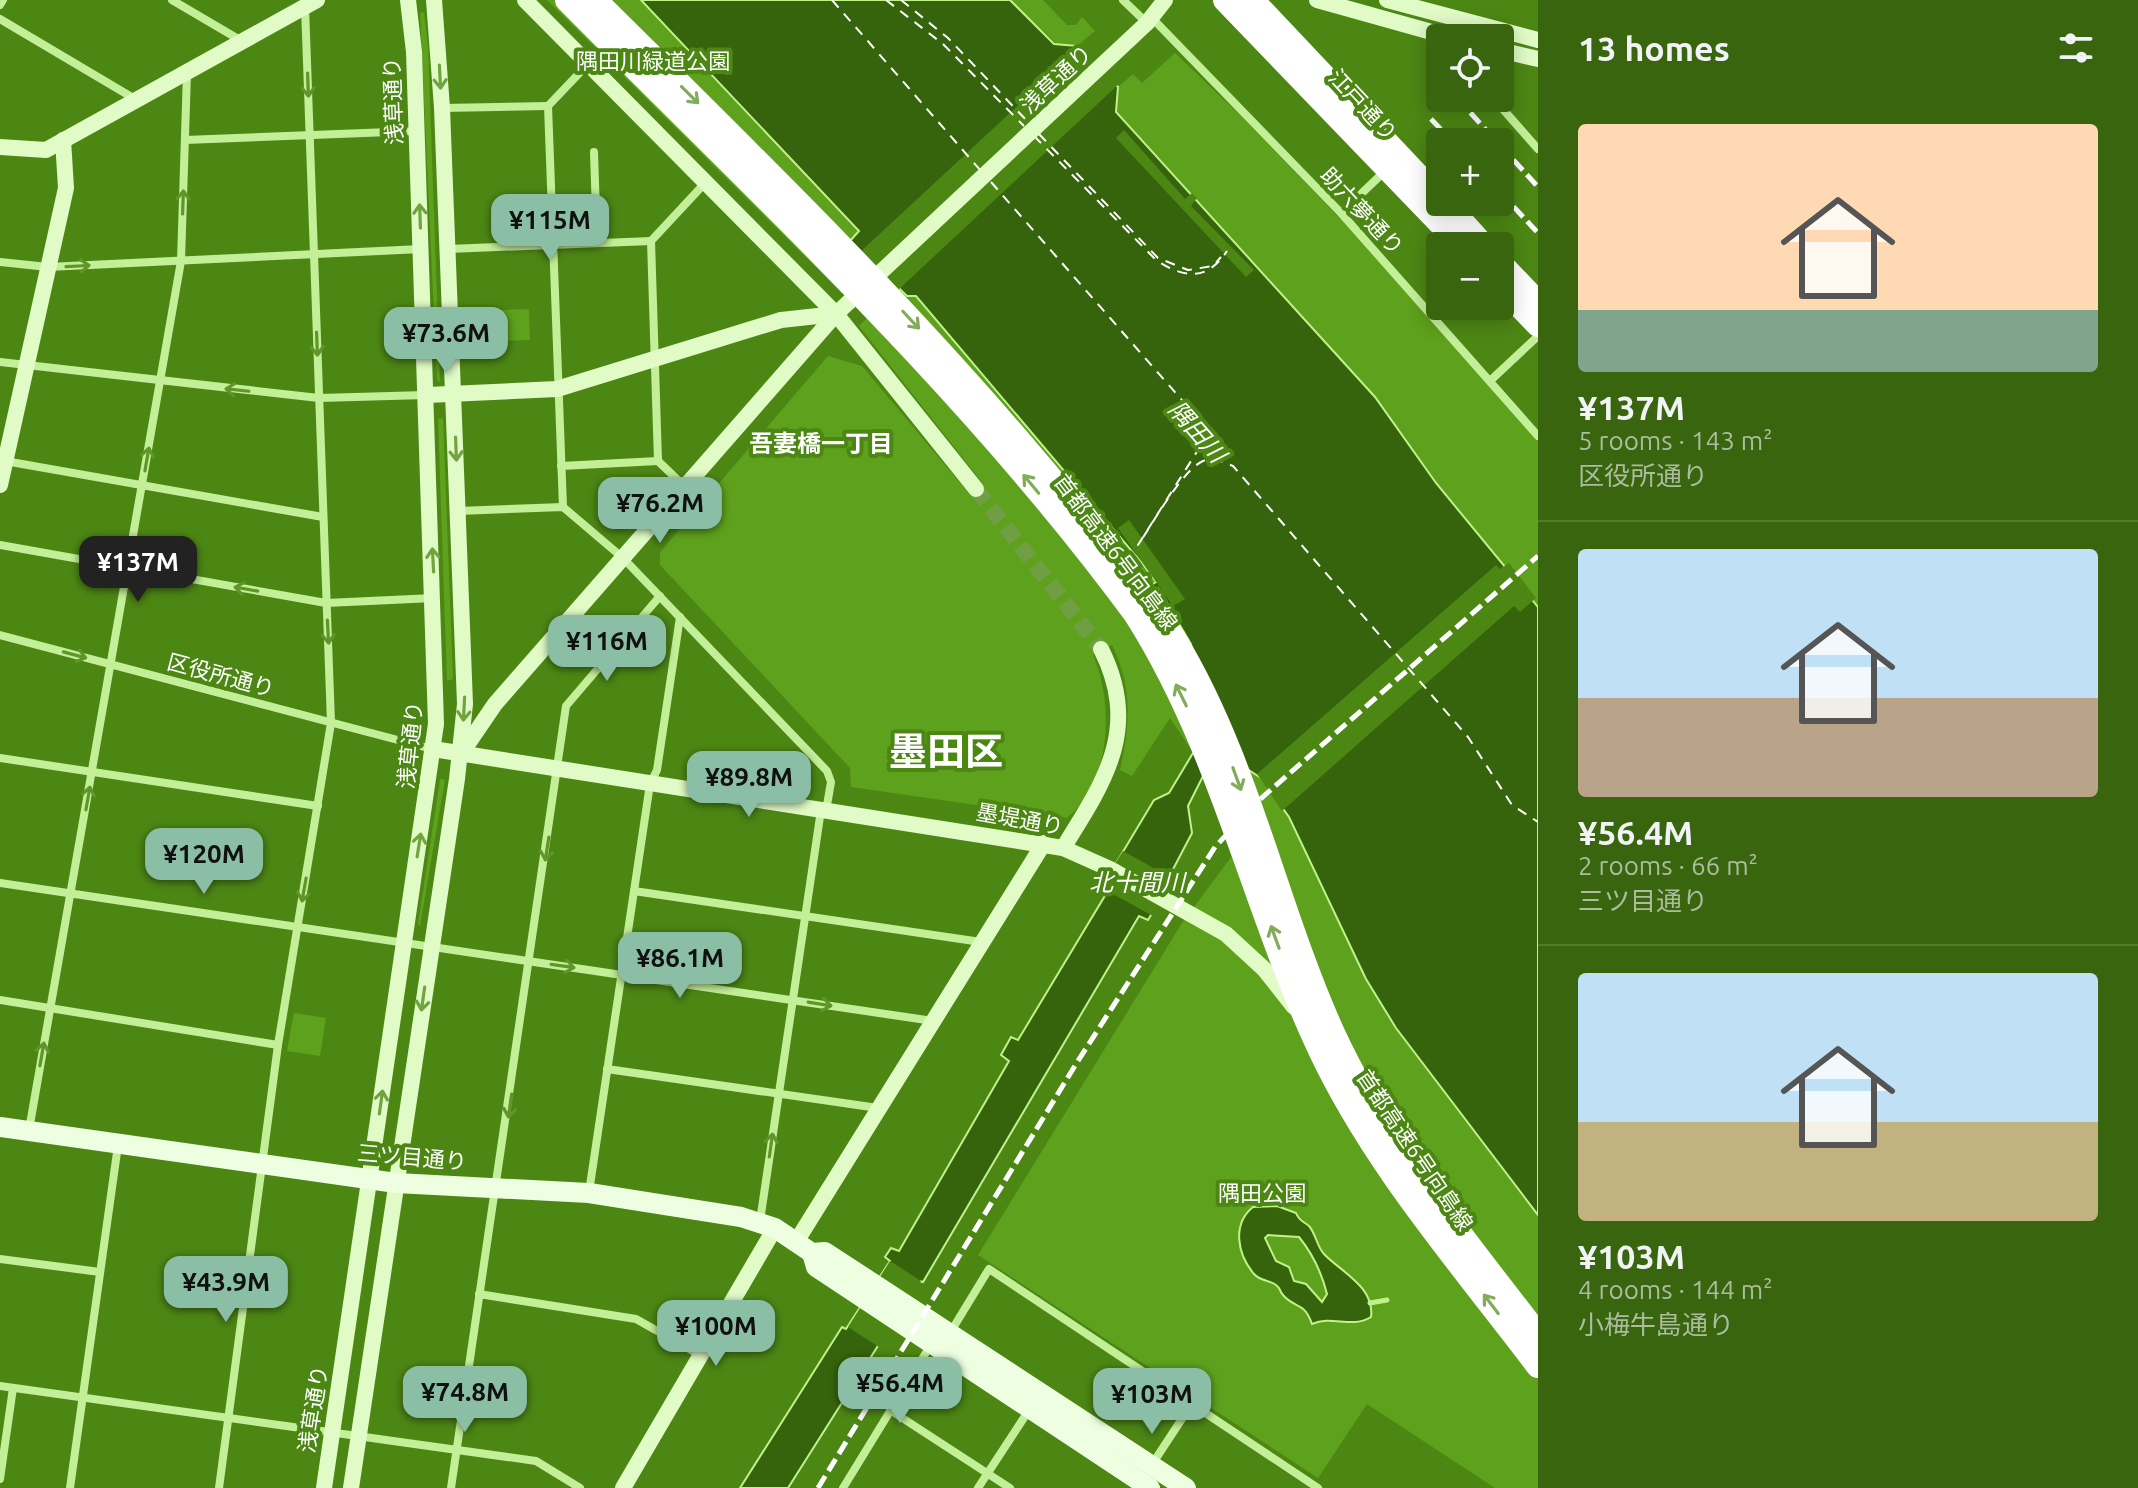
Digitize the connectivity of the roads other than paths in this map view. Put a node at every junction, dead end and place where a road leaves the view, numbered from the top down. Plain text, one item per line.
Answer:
1 (3, 0) edge
2 (172, 0) edge
3 (408, 0) edge
4 (434, 0) edge
5 (525, 0) edge
6 (567, 0) edge
7 (595, 0) edge
8 (1123, 0) edge
9 (1165, 0) edge
10 (1225, 0) edge
11 (1252, 0) edge
12 (1317, 0) edge
13 (1387, 0) edge
14 (311, 3) edge
15 (0, 5) edge
16 (0, 19) edge
17 (1150, 20) junction
18 (1426, 30) edge
19 (1538, 40) edge
20 (241, 41) junction
21 (1514, 53) edge
22 (1538, 59) edge
23 (588, 64) junction
24 (187, 71) junction
25 (135, 100) junction
26 (548, 106) junction
27 (442, 108) junction
28 (1506, 112) edge
29 (416, 131) junction
30 (309, 136) junction
31 (63, 140) junction
32 (185, 140) junction
33 (0, 147) edge
34 (1538, 147) edge
35 (594, 152) dead end
36 (1394, 162) junction
37 (706, 182) junction
38 (1426, 188) edge
39 (1341, 213) junction
40 (1456, 216) edge
41 (1451, 232) edge
42 (1471, 232) edge
43 (651, 241) junction
44 (597, 243) junction
45 (553, 246) junction
46 (421, 249) junction
47 (447, 249) junction
48 (314, 254) junction
49 (181, 261) junction
50 (0, 262) edge
51 (48, 267) junction
52 (1514, 278) edge
53 (1514, 300) edge
54 (1538, 303) edge
55 (836, 314) junction
56 (1538, 325) edge
57 (1538, 336) edge
58 (652, 360) junction
59 (0, 362) edge
60 (26, 367) junction
61 (1491, 380) junction
62 (161, 381) junction
63 (557, 389) junction
64 (453, 393) junction
65 (427, 395) junction
66 (319, 398) junction
67 (1538, 436) edge
68 (3, 461) edge
69 (658, 461) junction
70 (561, 466) junction
71 (0, 485) edge
72 (142, 486) junction
73 (684, 486) junction
74 (976, 489) tunnel mouth
75 (563, 507) junction
76 (458, 511) junction
77 (323, 517) junction
78 (0, 545) edge
79 (623, 558) junction
80 (128, 568) junction
81 (660, 596) junction
82 (435, 598) junction
83 (326, 603) junction
84 (680, 617) junction
85 (0, 635) edge
86 (1101, 649) tunnel mouth
87 (112, 664) junction
88 (331, 723) junction
89 (433, 749) junction
90 (460, 756) junction
91 (0, 758) edge
92 (93, 771) junction
93 (557, 771) junction
94 (650, 784) junction
95 (318, 806) junction
96 (824, 810) junction
97 (1044, 843) junction
98 (1063, 848) junction
99 (0, 883) edge
100 (634, 891) junction
101 (72, 894) junction
102 (805, 916) junction
103 (298, 926) junction
104 (982, 942) junction
105 (403, 943) junction
106 (431, 947) junction
107 (530, 961) junction
108 (621, 975) junction
109 (0, 1000) edge
110 (792, 1000) junction
111 (51, 1008) junction
112 (934, 1021) junction
113 (278, 1045) junction
114 (607, 1069) junction
115 (778, 1095) junction
116 (879, 1108) junction
117 (0, 1127) edge
118 (29, 1131) junction
119 (118, 1144) junction
120 (262, 1165) junction
121 (369, 1179) junction
122 (396, 1183) junction
123 (497, 1187) junction
124 (589, 1193) junction
125 (767, 1225) junction
126 (804, 1248) junction
127 (0, 1259) edge
128 (100, 1272) junction
129 (479, 1294) junction
130 (901, 1313) junction
131 (1538, 1326) edge
132 (950, 1333) junction
133 (1538, 1335) edge
134 (930, 1346) junction
135 (700, 1355) junction
136 (1538, 1366) edge
137 (0, 1386) edge
138 (13, 1388) junction
139 (83, 1397) junction
140 (1191, 1405) junction
141 (890, 1410) junction
142 (1029, 1410) junction
143 (230, 1416) junction
144 (331, 1432) junction
145 (359, 1435) junction
146 (457, 1449) junction
147 (988, 1474) junction
148 (0, 1479) edge
149 (1146, 1481) edge
150 (70, 1488) edge
151 (219, 1488) edge
152 (324, 1488) edge
153 (351, 1488) edge
154 (451, 1488) edge
155 (580, 1488) edge
156 (623, 1488) edge
157 (843, 1488) edge
158 (978, 1488) edge
159 (1010, 1488) edge
160 (1186, 1488) edge
161 (1318, 1488) edge

1 - 15 street
2 - 20 street
3 - 29 main road, 浅草通り
4 -> 27 main road, 浅草通り
5 - 23 main road
136 -> 6 highway, 首都高速6号向島線, bridge
7 -> 133 highway, 首都高速6号向島線, bridge
8 - 17 street, 助六夢通り
9 - 17 main road, 浅草通り
10 - 36 highway, 江戸通り
11 - 36 highway, 江戸通り
12 - 18 main road
13 - 19 main road
14 - 20 main road
14 -> 30 street
16 - 25 street
17 - 39 street, 助六夢通り
17 - 55 main road, 浅草通り
20 - 24 main road
21 - 22 main road
23 - 26 street
23 - 37 main road
24 - 25 main road
24 - 32 street
25 - 31 main road
26 - 27 street
26 - 45 street
27 - 47 main road, 浅草通り
28 - 34 street
29 - 30 street
46 -> 29 main road, 浅草通り
30 - 32 street
30 - 48 street
31 - 33 main road
31 - 51 main road
49 -> 32 street
35 - 44 street
36 - 38 highway, 江戸通り
36 - 39 street
36 - 41 highway, 江戸通り
37 - 43 street
37 - 55 main road
39 - 61 street, 助六夢通り
40 - 42 highway, 江戸通り
43 - 44 street
43 - 58 street
44 - 45 street
45 - 47 street
45 - 63 street
46 - 48 street
46 - 65 main road, 浅草通り
47 - 64 main road, 浅草通り
48 - 49 street
48 -> 66 street
51 -> 49 street
49 - 62 street
50 - 51 street
51 - 60 main road
52 - 54 highway
53 - 56 highway
55 - 58 main road
55 - 73 main road, 浅草通り
55 - 74 main road
57 - 61 street
58 - 63 main road
58 - 69 street
59 - 60 street
60 - 62 street
60 - 68 main road
61 - 67 street, 助六夢通り
66 -> 62 street
72 -> 62 street
63 - 64 main road
63 - 70 street
64 - 65 main road
64 -> 76 main road, 浅草通り
65 - 66 street
82 -> 65 main road, 浅草通り
66 - 77 street
68 - 71 main road
68 - 72 street
69 - 70 street
69 - 73 street
70 - 75 street
72 - 77 street
72 - 80 street
73 - 79 main road, 浅草通り
75 - 76 street
75 - 79 street
76 -> 90 main road, 浅草通り
77 - 83 street
78 - 80 street
79 - 81 street
79 - 90 main road, 浅草通り
83 -> 80 street
80 - 87 street
81 - 84 street
81 - 93 street
82 - 83 street
82 - 89 main road, 浅草通り
83 -> 88 street
84 - 94 street
84 - 96 street
85 -> 87 street, 区役所通り
86 - 98 main road
87 - 88 street, 区役所通り
87 - 92 street
88 - 89 street, 区役所通り
88 - 95 street
89 - 90 main road, 墨堤通り
105 -> 89 main road, 浅草通り
90 - 93 main road, 墨堤通り
90 - 106 main road, 浅草通り
91 - 92 street
92 - 95 street
101 -> 92 street
93 - 94 main road, 墨堤通り
93 -> 107 street
94 - 96 main road, 墨堤通り
94 - 100 street
95 -> 103 street
96 - 97 main road, 墨堤通り
96 - 102 street
97 - 98 main road, 墨堤通り
97 - 104 main road
98 - 131 main road, 墨堤通り
99 - 101 street
100 - 102 street
100 - 108 street
101 - 103 street
101 - 111 street
102 - 104 street
102 - 110 street
103 - 105 street
103 - 113 street
104 - 112 main road
105 - 106 street
121 -> 105 main road, 浅草通り
106 - 107 street
106 -> 122 main road, 浅草通り
107 -> 108 street
107 -> 123 street
108 - 110 street
108 - 114 street
109 - 111 street
110 -> 112 street
110 - 115 street
111 - 113 street
118 -> 111 street
112 - 116 main road
113 - 120 street
114 - 115 street
114 - 124 street
115 - 116 street
125 -> 115 street
116 - 126 main road
117 - 118 main road, 三ツ目通り
118 - 119 main road, 三ツ目通り
119 - 120 main road, 三ツ目通り
119 - 128 street
120 - 121 main road, 三ツ目通り
120 - 143 street
121 - 122 main road, 三ツ目通り
121 - 144 main road, 浅草通り
122 - 123 main road, 三ツ目通り
122 - 145 main road, 浅草通り
123 - 124 main road, 三ツ目通り
123 - 129 street
124 - 125 main road, 三ツ目通り
125 - 126 main road, 三ツ目通り
125 - 135 main road
126 - 130 main road, 三ツ目通り
127 - 128 street
128 - 139 street
129 - 135 street
129 - 146 street
130 - 132 main road, 三ツ目通り
130 - 134 main road, 三ツ目通り
132 - 140 street
132 - 149 main road, 三ツ目通り
134 - 141 street
134 - 142 main road, 三ツ目通り
135 - 156 main road
137 - 138 street
138 - 139 street
138 - 148 street
139 - 143 street
139 - 150 street
140 - 149 street
140 - 161 street
141 - 147 street
141 - 157 street
142 - 147 street
142 - 149 main road, 三ツ目通り
143 - 144 street
143 - 151 street
144 - 145 street
144 - 152 main road, 浅草通り
145 - 146 street
145 - 153 main road, 浅草通り
146 - 154 street
146 - 155 street
147 - 158 street
147 - 159 street
149 - 160 main road, 三ツ目通り

